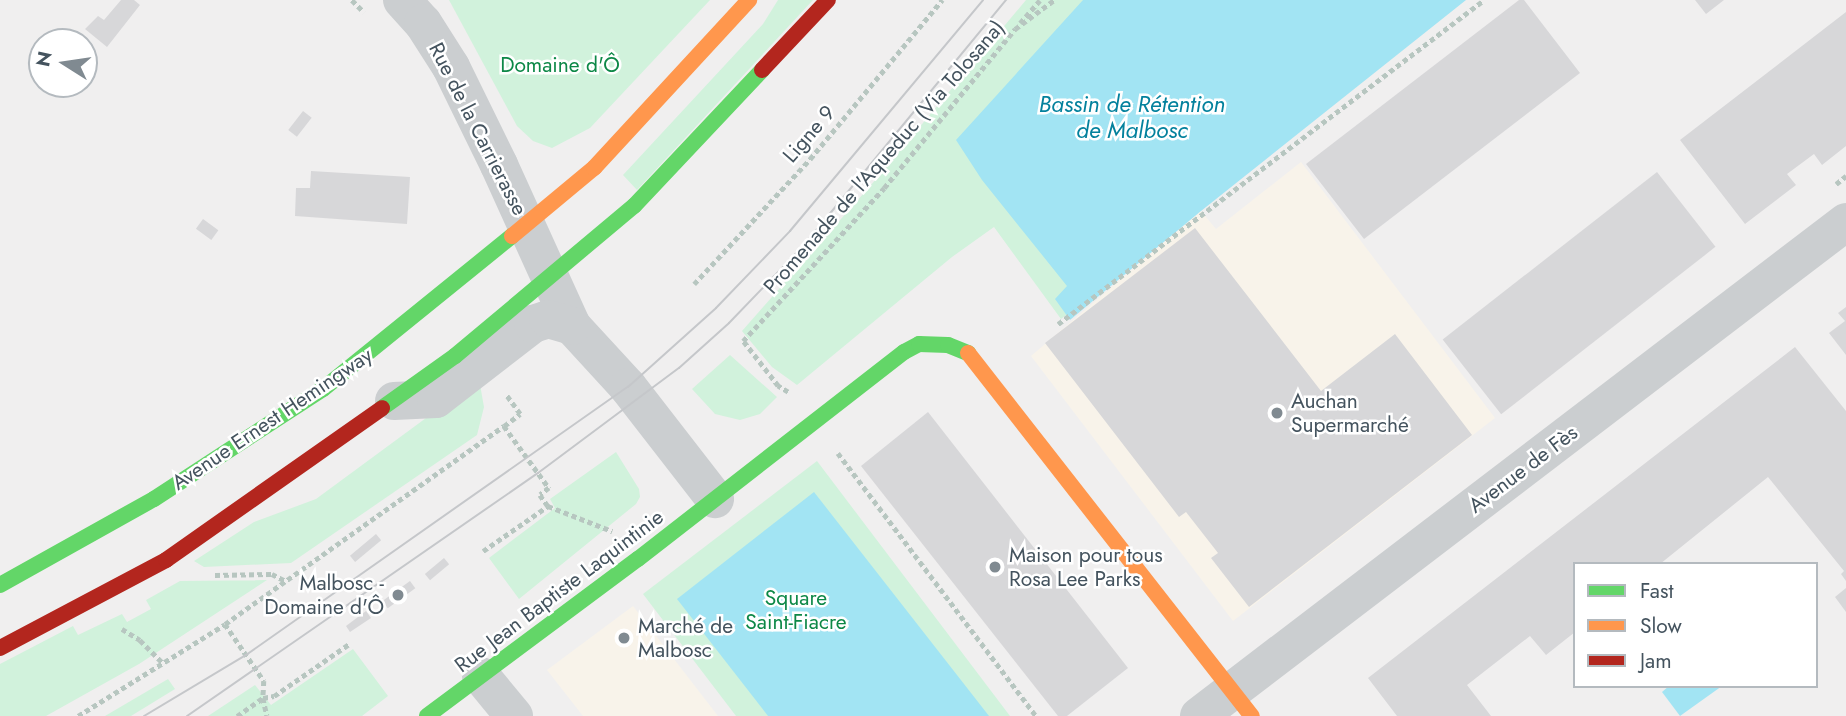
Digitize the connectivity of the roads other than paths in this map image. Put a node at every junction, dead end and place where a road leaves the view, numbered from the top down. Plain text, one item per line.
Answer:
1 (749, 0) edge
2 (828, 0) edge
3 (386, 8) edge
4 (1846, 222) edge
5 (526, 226) junction
6 (550, 277) junction
7 (572, 326) junction
8 (394, 401) junction
9 (715, 499) junction
10 (0, 585) edge
11 (0, 648) edge
12 (481, 676) junction
13 (1242, 703) edge
14 (427, 716) edge
15 (514, 716) edge
16 (1199, 716) edge

1 - 5 main road, Avenue Ernest Hemingway
2 - 6 main road
3 - 5 street, Rue de la Carrierasse
4 - 13 street, Avenue de Fès
5 - 6 street
5 - 10 main road, Avenue Ernest Hemingway
6 - 7 street
6 - 8 main road
7 - 8 street
7 - 9 street
8 - 11 main road
9 - 12 main road, Rue Jean Baptiste Laquintinie
9 - 13 main road, Rue Jean Baptiste Laquintinie
12 - 14 main road, Rue Jean Baptiste Laquintinie
12 - 15 street
13 - 16 street, Avenue de Fès

